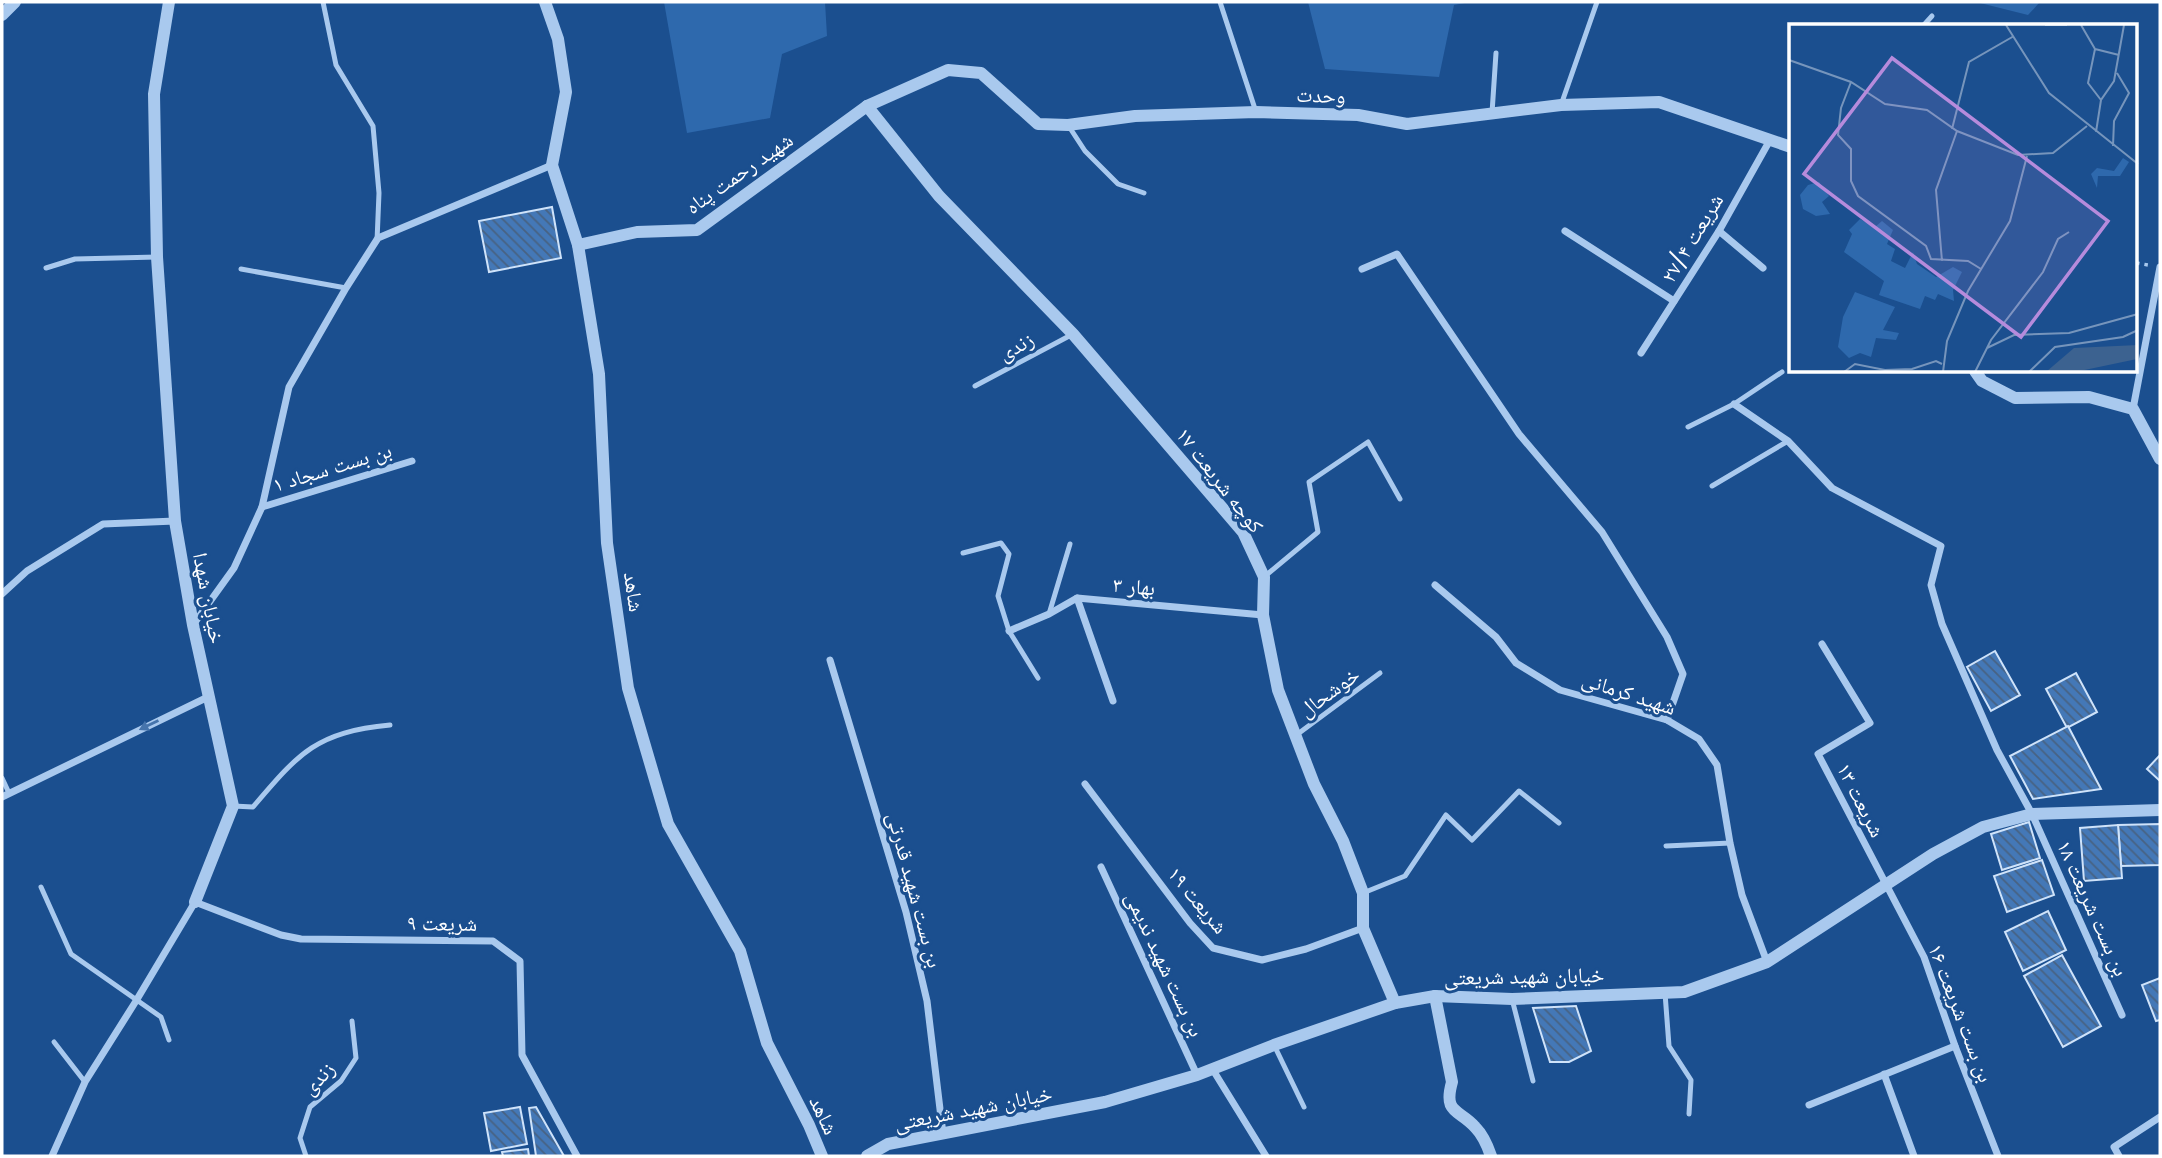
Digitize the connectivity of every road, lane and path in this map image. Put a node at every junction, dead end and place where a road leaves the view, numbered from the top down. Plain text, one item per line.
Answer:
1 (15, 2) edge
2 (169, 2) edge
3 (323, 2) edge
4 (545, 2) edge
5 (1220, 2) edge
6 (1597, 2) edge
7 (2, 15) edge
8 (1932, 16) dead end
9 (1925, 24) edge
10 (1496, 53) dead end
11 (1560, 105) junction
12 (867, 106) junction
13 (1256, 112) junction
14 (1492, 113) junction
15 (1068, 125) junction
16 (1770, 139) junction
17 (1789, 146) edge
18 (552, 165) junction
19 (1144, 193) dead end
20 (1565, 231) dead end
21 (1718, 231) junction
22 (377, 241) junction
23 (578, 245) junction
24 (157, 257) junction
25 (2160, 267) edge
26 (46, 268) dead end
27 (1763, 268) dead end
28 (1362, 269) dead end
29 (242, 270) dead end
30 (346, 288) junction
31 (1674, 301) junction
32 (1073, 334) junction
33 (1641, 353) dead end
34 (1782, 372) dead end
35 (1976, 373) edge
36 (975, 386) dead end
37 (1734, 404) junction
38 (2133, 409) junction
39 (1688, 428) dead end
40 (1788, 441) junction
41 (2160, 459) edge
42 (412, 461) dead end
43 (1712, 486) dead end
44 (1401, 499) dead end
45 (262, 507) junction
46 (175, 521) junction
47 (1070, 544) dead end
48 (964, 553) dead end
49 (1264, 577) junction
50 (1435, 585) dead end
51 (2, 594) edge
52 (1077, 598) junction
53 (1049, 614) junction
54 (1263, 615) junction
55 (193, 625) junction
56 (1009, 631) junction
57 (1822, 644) dead end
58 (830, 660) dead end
59 (1381, 673) dead end
60 (1038, 678) dead end
61 (210, 695) junction
62 (1113, 701) dead end
63 (1667, 720) junction
64 (390, 725) dead end
65 (1295, 736) junction
66 (2, 778) edge
67 (1085, 784) dead end
68 (5, 795) edge
69 (233, 806) junction
70 (2160, 810) edge
71 (2032, 814) junction
72 (1559, 823) dead end
73 (1730, 843) junction
74 (1665, 846) dead end
75 (1101, 867) dead end
76 (1886, 885) junction
77 (41, 887) dead end
78 (1363, 892) junction
79 (195, 902) junction
80 (1363, 928) junction
81 (1767, 962) junction
82 (1665, 993) junction
83 (1435, 996) junction
84 (1512, 999) junction
85 (136, 1001) junction
86 (1395, 1003) junction
87 (2122, 1015) dead end
88 (352, 1021) dead end
89 (169, 1040) dead end
90 (54, 1042) dead end
91 (1274, 1045) junction
92 (1955, 1046) junction
93 (1213, 1070) junction
94 (1884, 1074) junction
95 (1197, 1075) junction
96 (1533, 1081) dead end
97 (85, 1082) junction
98 (1809, 1105) dead end
99 (1304, 1107) dead end
100 (1689, 1114) dead end
101 (2160, 1117) edge
102 (943, 1134) junction
103 (52, 1156) edge
104 (306, 1156) edge
105 (576, 1156) edge
106 (822, 1156) edge
107 (867, 1156) edge
108 (1266, 1156) edge
109 (1491, 1156) edge
110 (1914, 1156) edge
111 (1998, 1156) edge
112 (2119, 1156) edge

1 - 7 street
2 - 24 street, خیابان شهدا
3 - 22 lane
4 - 18 street, شاهد
5 - 13 lane
6 - 11 lane
8 - 9 lane
10 - 14 lane
11 - 14 street, وحدت
11 - 16 street, وحدت
12 - 15 street, وحدت
12 - 23 street, شهید رحمت پناه
12 - 32 street, کوچه شریعت ۱۷
13 - 14 street, وحدت
13 - 15 street, وحدت
15 - 19 lane
16 - 17 street, وحدت
16 - 21 street, شریعت ۲۷/۴
18 - 22 street
18 - 23 street, شاهد
20 - 31 street
21 - 27 street
21 - 31 street, شریعت ۲۷/۴
22 - 30 street
23 - 106 street, شاهد
24 - 26 lane
24 - 46 street, خیابان شهدا
25 - 38 street
28 - 63 street
29 - 30 lane
30 - 45 street
31 - 33 street, شریعت ۲۷/۴
32 - 36 lane, زندی
32 - 49 street, کوچه شریعت ۱۷
34 - 37 lane
35 - 38 street
37 - 39 lane
37 - 40 street
38 - 41 street
40 - 43 lane
40 - 71 street, بن بست شریعت ۱۸
42 - 45 street, بن بست سجاد ۱
44 - 49 lane
45 - 55 street
46 - 51 street
46 - 55 street, خیابان شهدا
47 - 53 lane
48 - 56 lane
49 - 54 street, کوچه شریعت ۱۷
50 - 63 street, شهید کرمانی
52 - 53 street
52 - 54 street, بهار ۳
52 - 62 street
53 - 56 street
54 - 65 street, کوچه شریعت ۱۷
55 - 61 street, خیابان شهدا
56 - 60 lane
57 - 76 street, شریعت ۱۳
58 - 102 street, بن بست شهید قدرتی
59 - 65 lane, خوشحال
61 -> 68 street
61 - 69 street, خیابان شهدا
63 - 73 street, شهید کرمانی
64 - 69 lane
65 - 78 street, کوچه شریعت ۱۷
66 - 68 lane
67 - 80 street, شریعت ۱۹
69 - 79 street
70 - 71 street, خیابان شهید شریعتی
71 - 76 street, خیابان شهید شریعتی
71 - 87 street, بن بست شریعت ۱۸
72 - 78 lane
73 - 74 lane
73 - 81 street, شهید کرمانی
75 - 95 street, بن بست شهید ندیمی
76 - 81 street, خیابان شهید شریعتی
76 - 92 street, بن بست شریعت ۱۶
77 - 85 lane
78 - 80 street, کوچه شریعت ۱۷
79 - 85 street
79 - 105 street, شریعت ۹
80 - 86 street, کوچه شریعت ۱۷
81 - 82 street, خیابان شهید شریعتی
82 - 84 street, خیابان شهید شریعتی
82 - 100 lane
83 - 84 street, خیابان شهید شریعتی
83 - 86 street, خیابان شهید شریعتی
83 - 109 street
84 - 96 lane
85 - 89 lane
85 - 97 street
86 - 91 street, خیابان شهید شریعتی
88 - 104 lane, زندی
90 - 97 lane
91 - 93 street, خیابان شهید شریعتی
91 - 99 lane
92 - 94 street
92 - 111 street, بن بست شریعت ۱۶
93 - 95 street, خیابان شهید شریعتی
93 - 108 street
94 - 98 street
94 - 110 street
95 - 102 street, خیابان شهید شریعتی
97 - 103 street
101 - 112 street
102 - 107 street, خیابان شهید شریعتی

